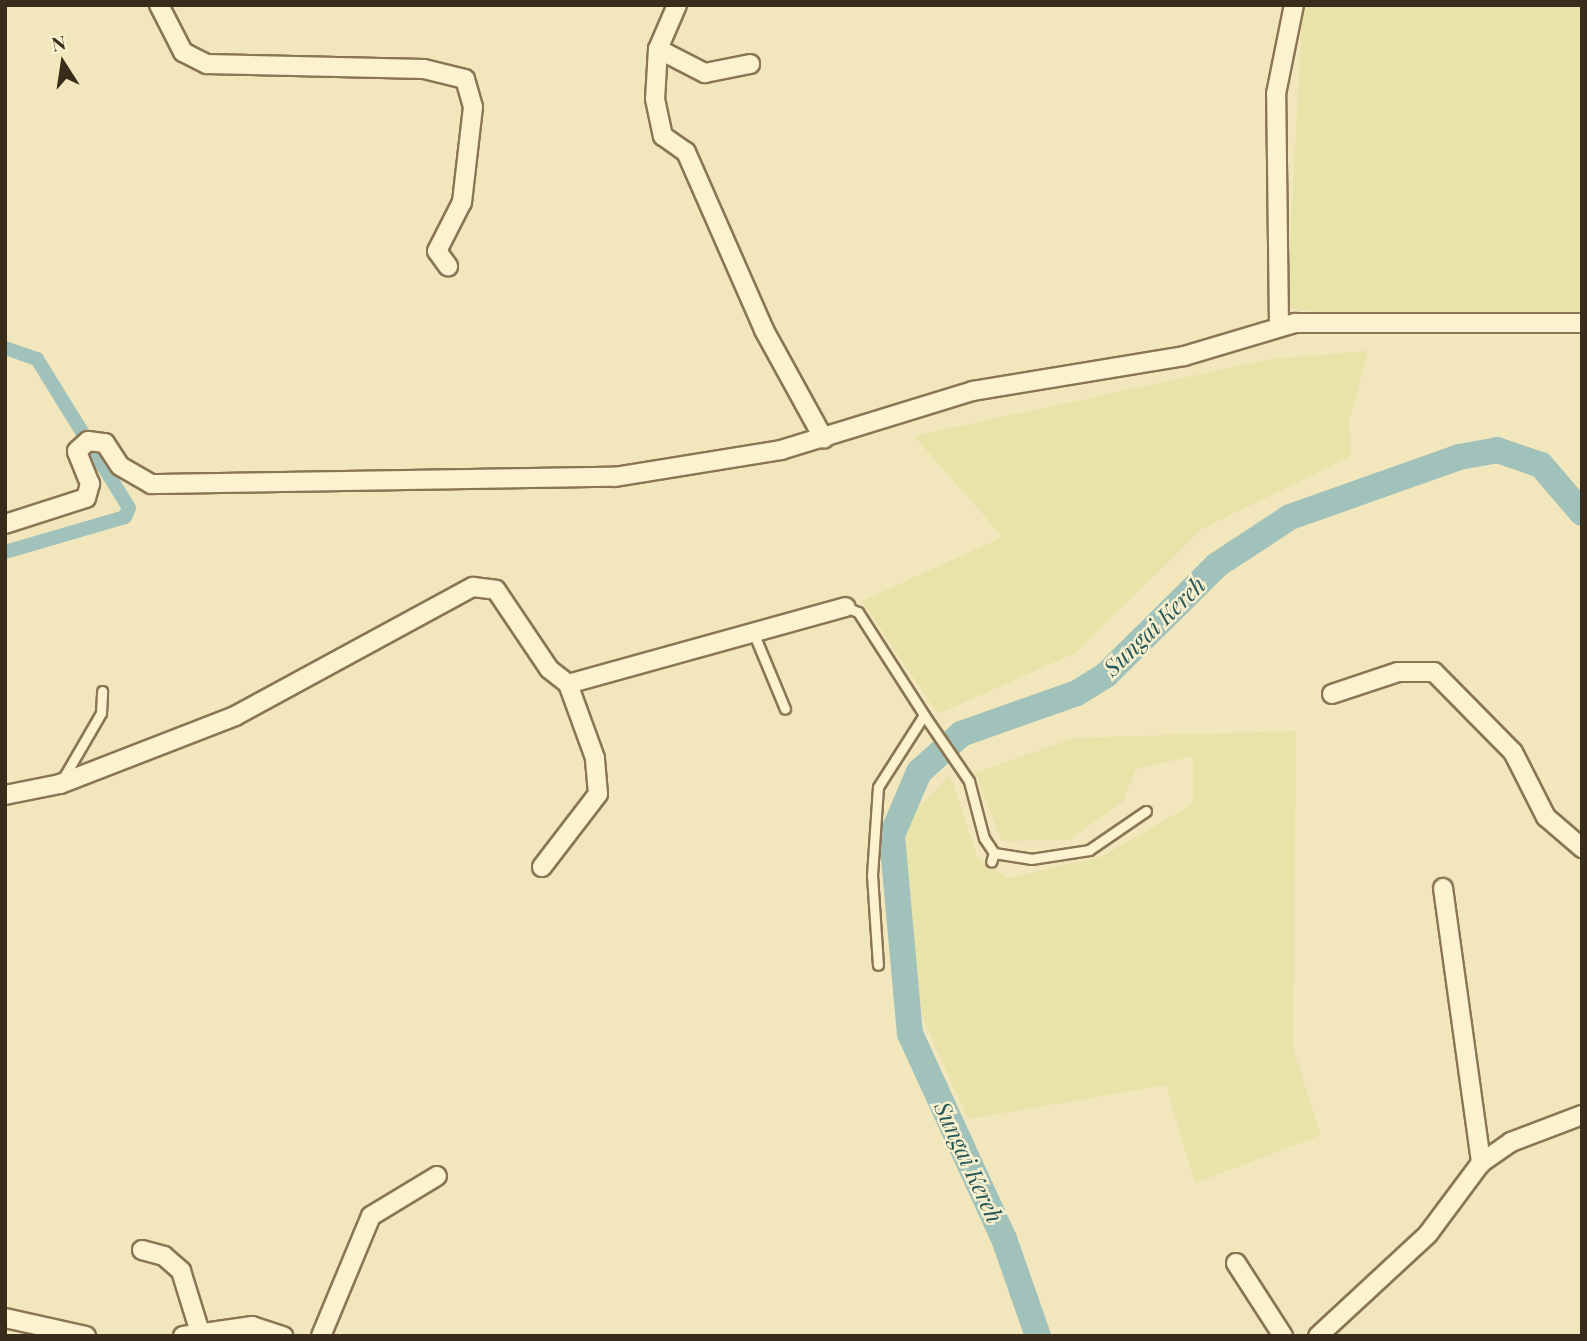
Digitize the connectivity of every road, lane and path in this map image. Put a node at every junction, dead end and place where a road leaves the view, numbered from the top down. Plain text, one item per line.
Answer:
1 (159, 5) edge
2 (677, 5) edge
3 (1294, 5) edge
4 (658, 48) junction
5 (750, 64) dead end
6 (448, 266) dead end
7 (1582, 323) edge
8 (1279, 326) junction
9 (824, 439) junction
10 (5, 524) edge
11 (846, 607) joint
12 (753, 632) junction
13 (568, 684) junction
14 (102, 691) dead end
15 (1332, 694) dead end
16 (785, 709) dead end
17 (924, 715) junction
18 (60, 784) junction
19 (5, 795) edge
20 (1146, 811) dead end
21 (1582, 848) edge
22 (994, 852) junction
23 (990, 862) dead end
24 (542, 867) dead end
25 (1443, 888) dead end
26 (878, 965) dead end
27 (1582, 1115) edge
28 (1481, 1163) junction
29 (437, 1176) dead end
30 (142, 1250) dead end
31 (1236, 1263) dead end
32 (5, 1318) edge
33 (191, 1332) edge
34 (86, 1336) edge
35 (283, 1336) edge
36 (321, 1336) edge
37 (1283, 1336) edge
38 (1318, 1336) edge

1 - 6 street
2 - 4 street
3 - 8 street
4 - 5 street
4 - 9 street
7 - 8 street
8 - 9 street
9 - 10 street
11 - 12 street
11 - 17 lane
12 - 13 street
12 - 16 lane
13 - 18 street
13 - 24 street
14 - 18 lane
15 - 21 street
17 - 22 lane
17 - 26 lane
18 - 19 street
20 - 22 lane
22 - 23 lane
25 - 28 street
27 - 28 street
28 - 38 street
29 - 36 street
30 - 33 street
31 - 37 street
32 - 34 street
33 - 35 street

